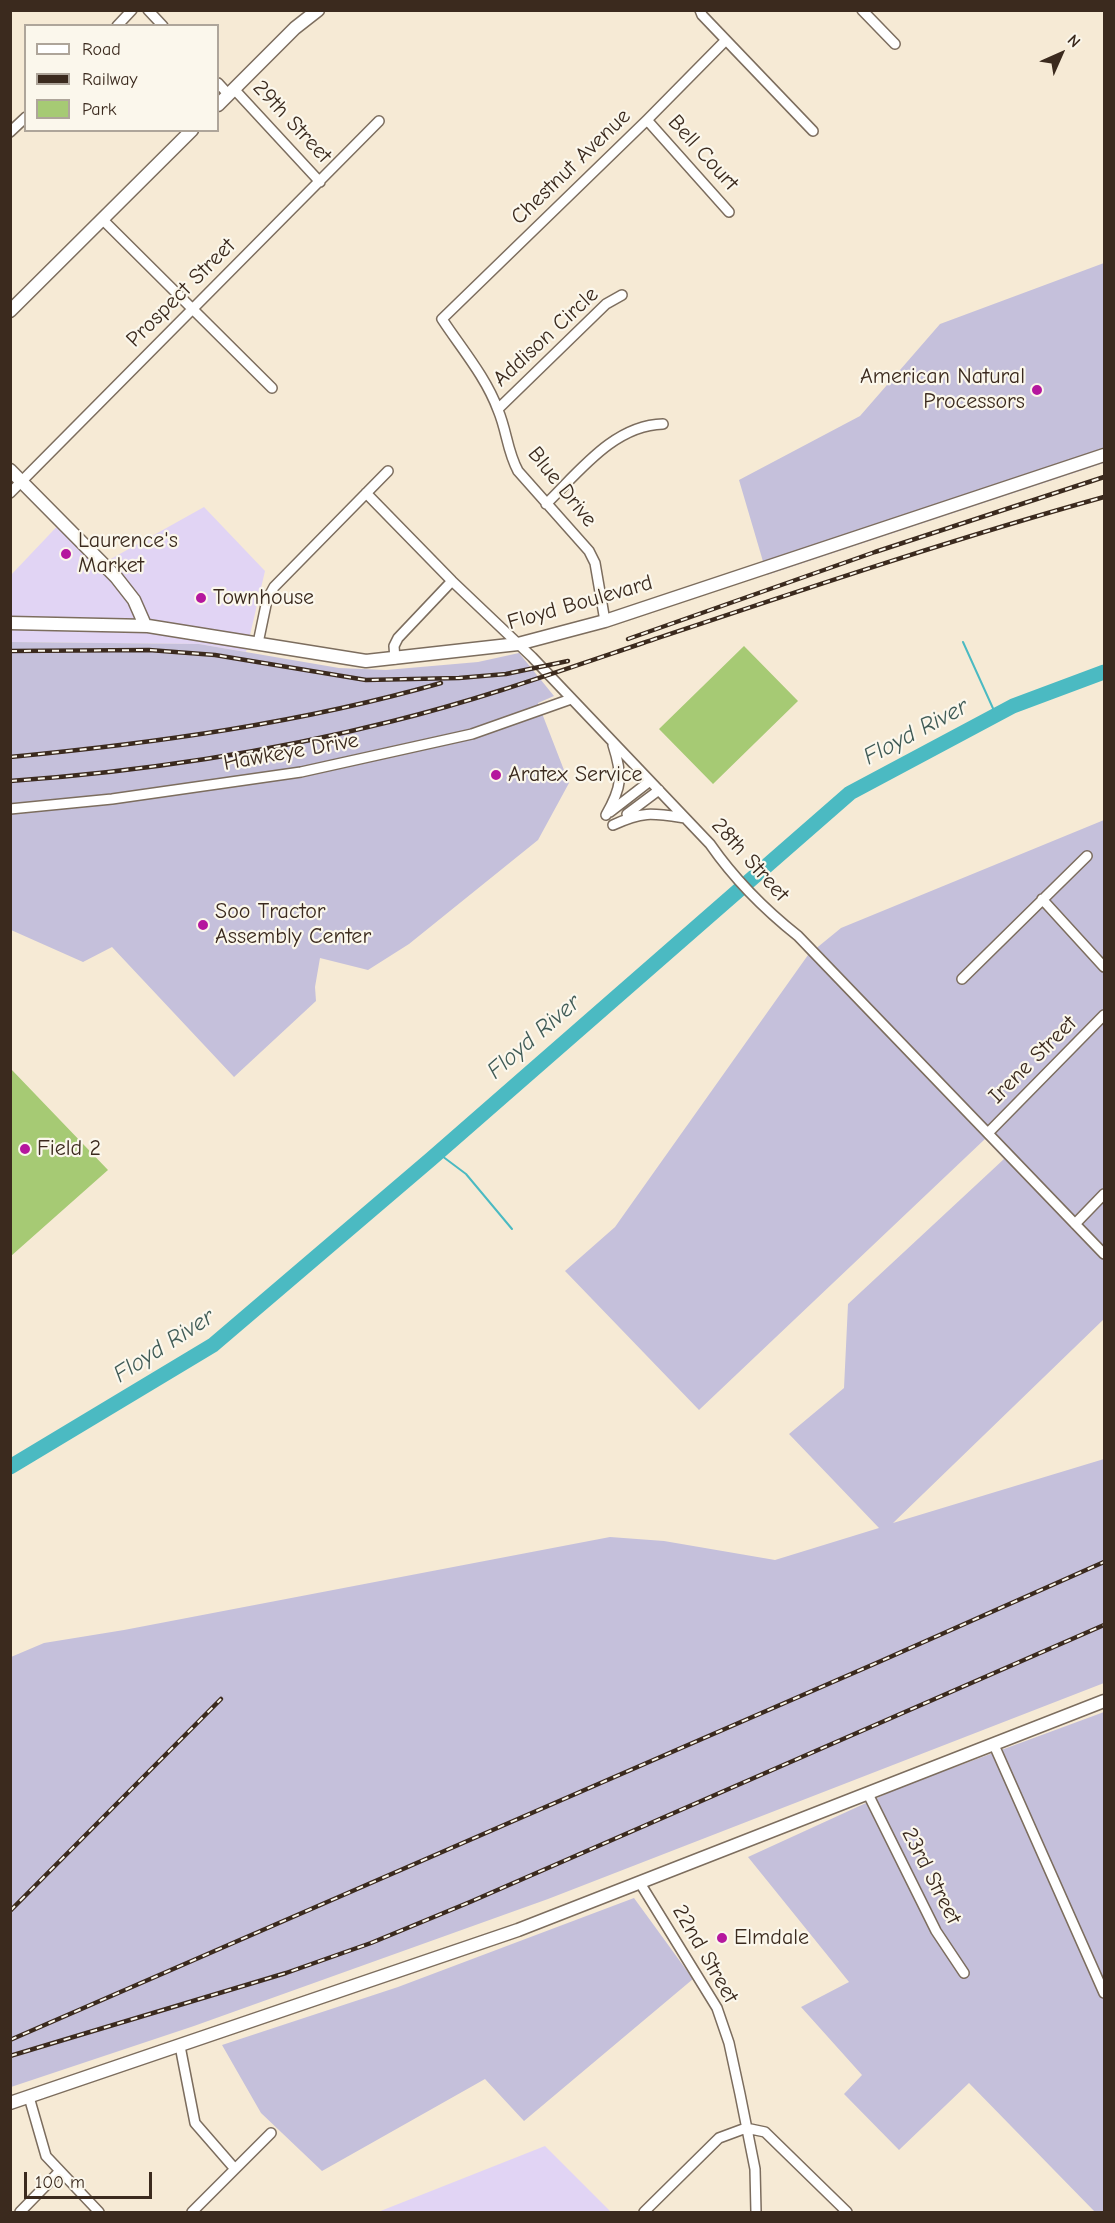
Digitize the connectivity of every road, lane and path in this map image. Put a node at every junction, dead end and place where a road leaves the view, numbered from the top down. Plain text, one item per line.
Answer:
1 (132, 10) edge
2 (148, 10) edge
3 (318, 10) edge
4 (700, 10) edge
5 (862, 10) edge
6 (119, 24) edge
7 (161, 24) edge
8 (725, 40) junction
9 (895, 44) dead end
10 (219, 84) edge
11 (231, 92) junction
12 (219, 104) edge
13 (24, 119) edge
14 (647, 120) junction
15 (379, 121) dead end
16 (813, 131) dead end
17 (10, 132) edge
18 (190, 132) edge
19 (320, 182) junction
20 (729, 212) dead end
21 (102, 219) junction
22 (622, 295) dead end
23 (192, 308) junction
24 (10, 311) edge
25 (442, 319) joint
26 (272, 388) dead end
27 (498, 409) junction
28 (663, 424) dead end
29 (1104, 455) edge
30 (10, 470) edge
31 (388, 471) dead end
32 (22, 481) junction
33 (10, 493) edge
34 (366, 493) junction
35 (546, 504) junction
36 (452, 581) junction
37 (605, 621) junction
38 (10, 623) edge
39 (145, 625) junction
40 (258, 643) junction
41 (518, 644) junction
42 (395, 659) junction
43 (571, 699) junction
44 (613, 743) junction
45 (650, 781) junction
46 (659, 790) junction
47 (10, 809) edge
48 (685, 818) junction
49 (1087, 856) dead end
50 (1042, 899) junction
51 (1104, 967) edge
52 (962, 979) dead end
53 (1104, 1015) edge
54 (988, 1133) junction
55 (1104, 1194) edge
56 (1075, 1224) junction
57 (1104, 1254) edge
58 (1104, 1701) edge
59 (994, 1744) junction
60 (868, 1794) junction
61 (640, 1884) junction
62 (964, 1973) dead end
63 (1102, 1982) edge
64 (1104, 1993) edge
65 (180, 2046) junction
66 (29, 2097) junction
67 (10, 2103) edge
68 (746, 2128) junction
69 (271, 2133) dead end
70 (235, 2169) junction
71 (59, 2172) junction
72 (20, 2212) edge
73 (99, 2212) edge
74 (192, 2212) edge
75 (644, 2212) edge
76 (756, 2212) edge
77 (847, 2212) edge

1 - 6 street
2 - 7 street
3 - 11 main road
4 - 8 street
5 - 9 street
8 - 14 street, Chestnut Avenue
8 - 16 street
10 - 11 street, 29th Street
11 - 12 main road
11 - 19 street, 29th Street
13 - 17 street
14 - 20 street, Bell Court
14 - 25 street, Chestnut Avenue
15 - 19 street, Prospect Street
18 - 21 main road
19 - 23 street, Prospect Street
21 - 23 street
21 - 24 main road
22 - 27 street, Addison Circle
23 - 26 street
23 - 32 street, Prospect Street
25 - 27 street, Blue Drive
27 - 35 street, Blue Drive
28 - 35 street
29 - 37 main road, Floyd Boulevard
30 - 32 main road
31 - 34 street
32 - 33 street, Prospect Street
32 - 39 main road
34 - 36 street, 28th Street
34 - 40 street
35 - 37 street, Blue Drive
36 - 41 street, 28th Street
36 - 42 street
37 - 41 main road, Floyd Boulevard
38 - 39 main road, Floyd Boulevard
39 - 40 main road, Floyd Boulevard
40 - 42 main road, Floyd Boulevard
41 - 42 main road, Floyd Boulevard
41 - 43 street, 28th Street
43 - 44 street, 28th Street
43 - 47 street, Hawkeye Drive
44 - 45 street, 28th Street
44 - 45 street
45 - 46 street, 28th Street
46 - 48 street, 28th Street
46 - 48 street
48 - 54 street, 28th Street
49 - 50 street
50 - 51 street
50 - 52 street
53 - 54 street, Irene Street
54 - 56 street, 28th Street
55 - 56 street
56 - 57 street, 28th Street
58 - 59 main road
59 - 60 main road
59 - 63 street
60 - 61 main road
60 - 62 street, 23rd Street
61 - 65 main road
61 - 68 street, 22nd Street
63 - 64 street
65 - 66 main road
65 - 70 street
66 - 67 main road
66 - 71 street
68 - 75 street
68 - 76 street, 22nd Street
68 - 77 street
69 - 70 street
70 - 74 street
71 - 72 street
71 - 73 street

